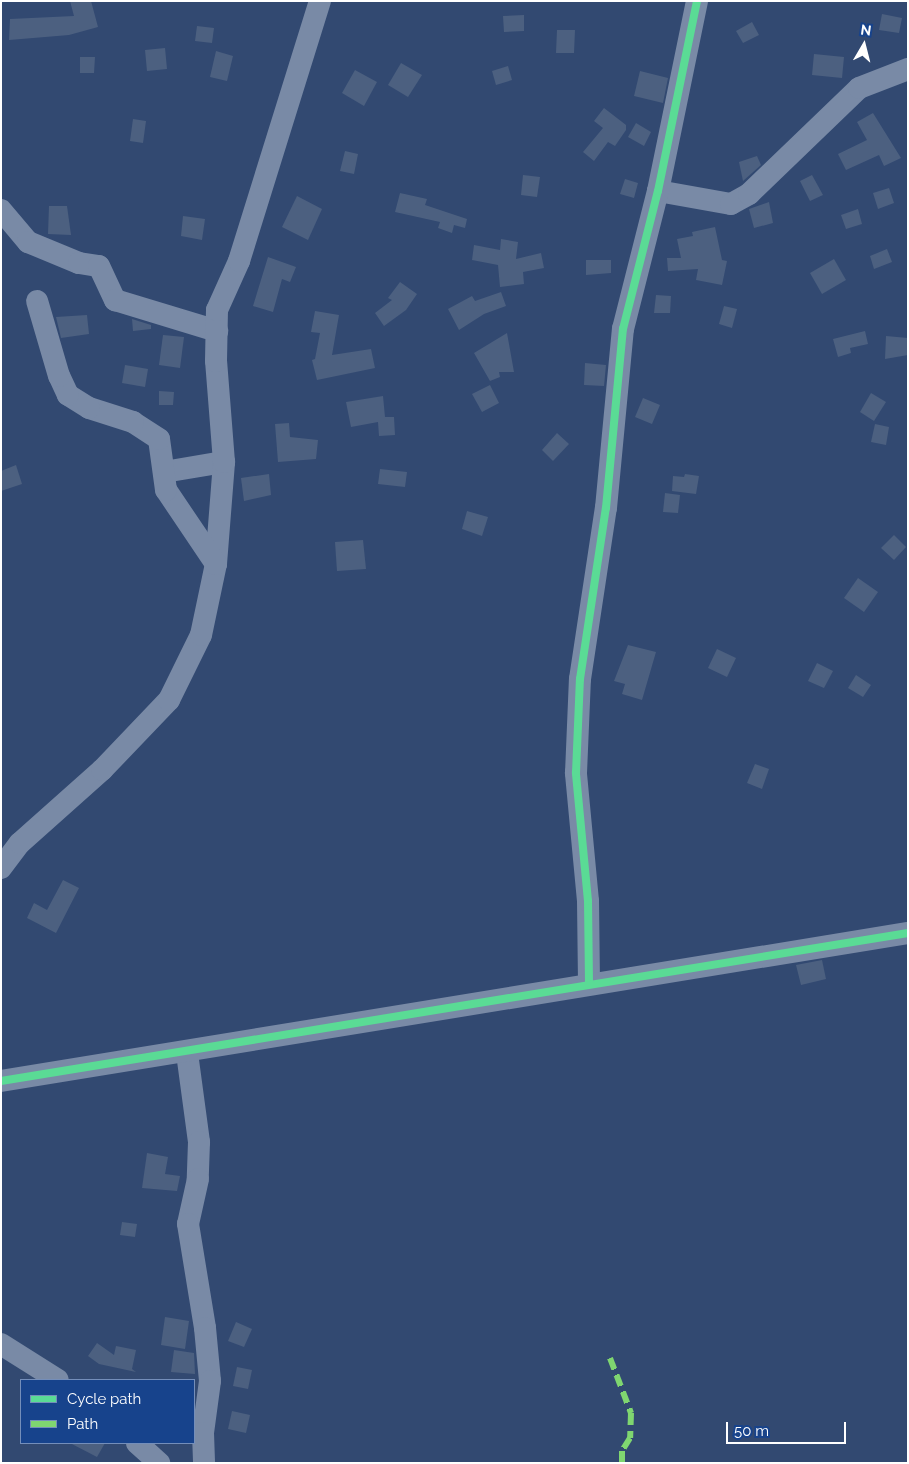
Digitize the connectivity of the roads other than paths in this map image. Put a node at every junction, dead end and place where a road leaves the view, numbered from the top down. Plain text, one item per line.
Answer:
1 (320, 1) edge
2 (697, 1) edge
3 (908, 69) edge
4 (658, 191) junction
5 (1, 210) edge
6 (37, 301) dead end
7 (217, 331) junction
8 (224, 462) junction
9 (164, 472) junction
10 (216, 564) junction
11 (1, 868) edge
12 (908, 933) edge
13 (589, 983) junction
14 (187, 1053) junction
15 (1, 1081) edge
16 (1, 1344) edge
17 (56, 1379) edge
18 (138, 1444) edge
19 (159, 1463) edge
20 (204, 1463) edge

1 - 7 street
2 - 4 street
3 - 4 street
4 - 13 street
5 - 7 street
6 - 9 street
7 - 8 street
8 - 9 street
8 - 10 street
9 - 10 street
10 - 11 street
12 - 13 street
13 - 14 street
14 - 15 street
14 - 20 street
16 - 17 street
18 - 19 street

